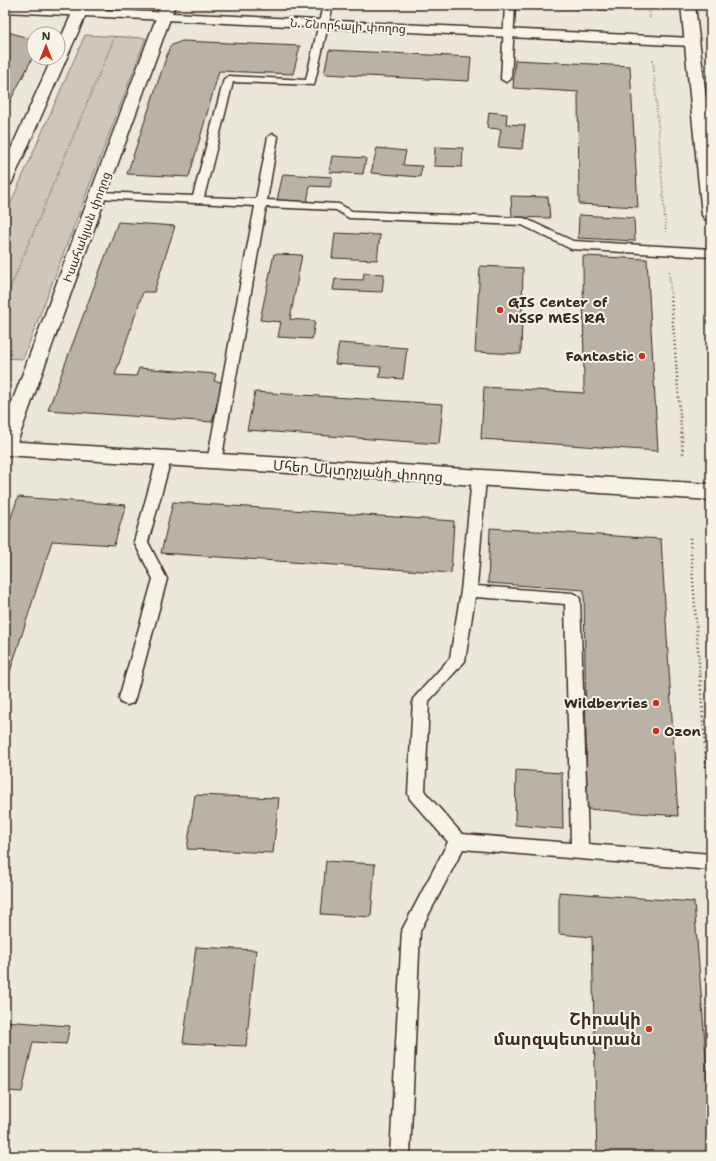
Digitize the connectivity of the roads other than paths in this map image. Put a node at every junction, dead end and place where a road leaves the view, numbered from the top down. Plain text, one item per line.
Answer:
1 (328, 5) edge
2 (510, 5) edge
3 (688, 5) edge
4 (5, 8) edge
5 (82, 9) edge
6 (166, 11) edge
7 (324, 25) junction
8 (508, 34) junction
9 (692, 42) junction
10 (506, 79) dead end
11 (273, 138) dead end
12 (5, 180) edge
13 (100, 195) junction
14 (198, 199) junction
15 (261, 203) junction
16 (711, 214) edge
17 (711, 253) edge
18 (5, 448) edge
19 (164, 459) junction
20 (214, 462) junction
21 (479, 478) junction
22 (711, 492) edge
23 (469, 591) junction
24 (127, 698) dead end
25 (458, 841) junction
26 (580, 851) junction
27 (711, 862) edge
28 (400, 1156) edge

1 - 7 lane
2 - 8 lane
3 - 9 main road
4 - 5 main road, Ն. Շնորհալի փողոց
5 - 6 main road, Ն. Շնորհալի փողոց
5 - 12 main road
6 - 7 main road, Ն. Շնորհալի փողոց
6 - 13 main road, Իսահակյան փողոց
7 - 8 main road, Ն. Շնորհալի փողոց
7 - 14 lane
8 - 9 main road, Ն. Շնորհալի փողոց
8 - 10 lane
9 - 16 main road
11 - 15 lane
13 - 14 lane
13 - 18 main road, Իսահակյան փողոց
14 - 15 lane
15 - 17 lane
15 - 20 lane
18 - 19 main road, Մհեր Մկտրչյանի փողոց
19 - 20 main road, Մհեր Մկտրչյանի փողոց
19 - 24 lane
20 - 21 main road, Մհեր Մկտրչյանի փողոց
21 - 22 main road, Մհեր Մկտրչյանի փողոց
21 - 23 lane
23 - 25 lane
23 - 26 lane
25 - 26 lane
25 - 28 lane
26 - 27 lane

